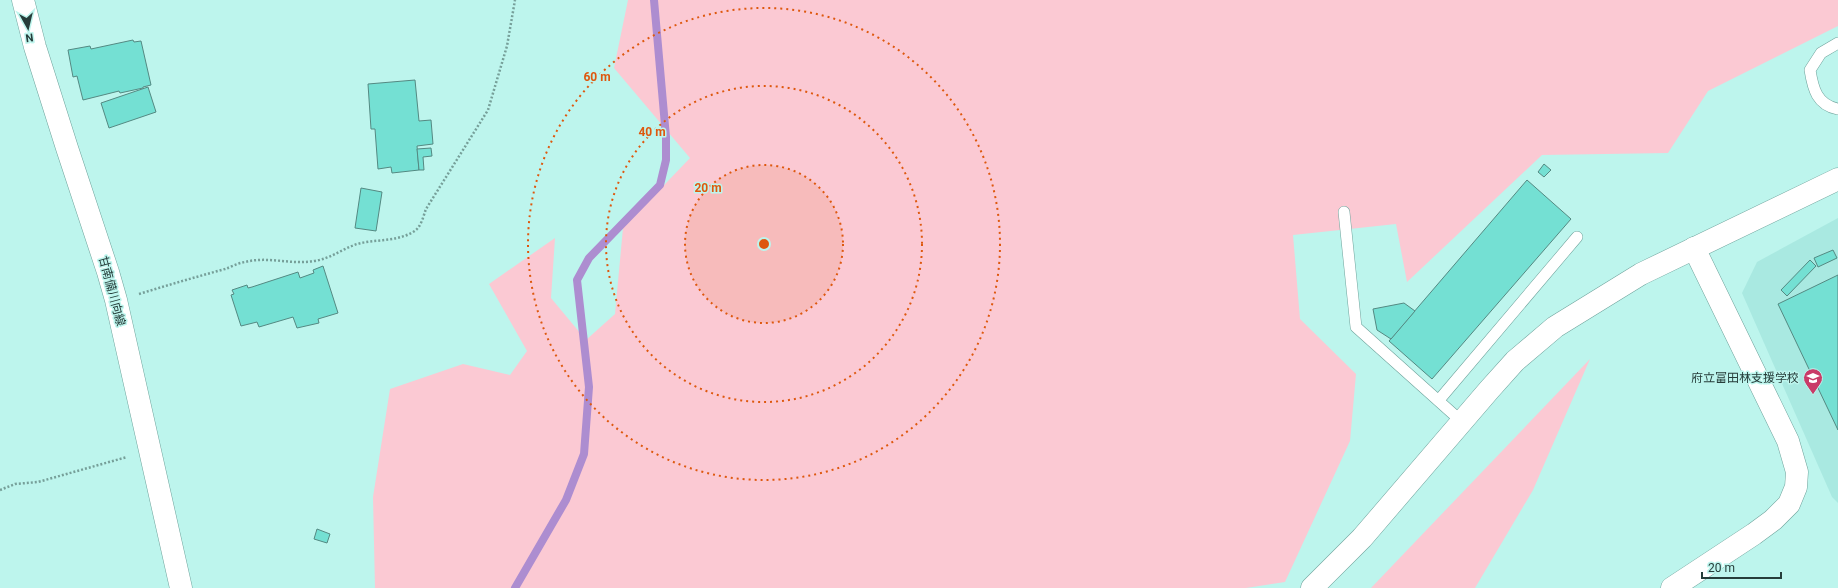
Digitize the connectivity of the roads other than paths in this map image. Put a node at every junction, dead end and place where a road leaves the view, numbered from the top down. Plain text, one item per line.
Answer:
1 (23, 0) edge
2 (1838, 43) edge
3 (1838, 109) edge
4 (1838, 179) edge
5 (1344, 212) dead end
6 (1577, 237) dead end
7 (1694, 248) junction
8 (1439, 400) junction
9 (1461, 421) junction
10 (181, 588) edge
11 (1312, 588) edge
12 (1672, 588) edge

1 - 10 street, 甘南備川向線
2 - 3 lane
4 - 7 street
5 - 8 lane
6 - 8 lane
7 - 9 street
7 - 12 street
8 - 9 lane
9 - 11 street

